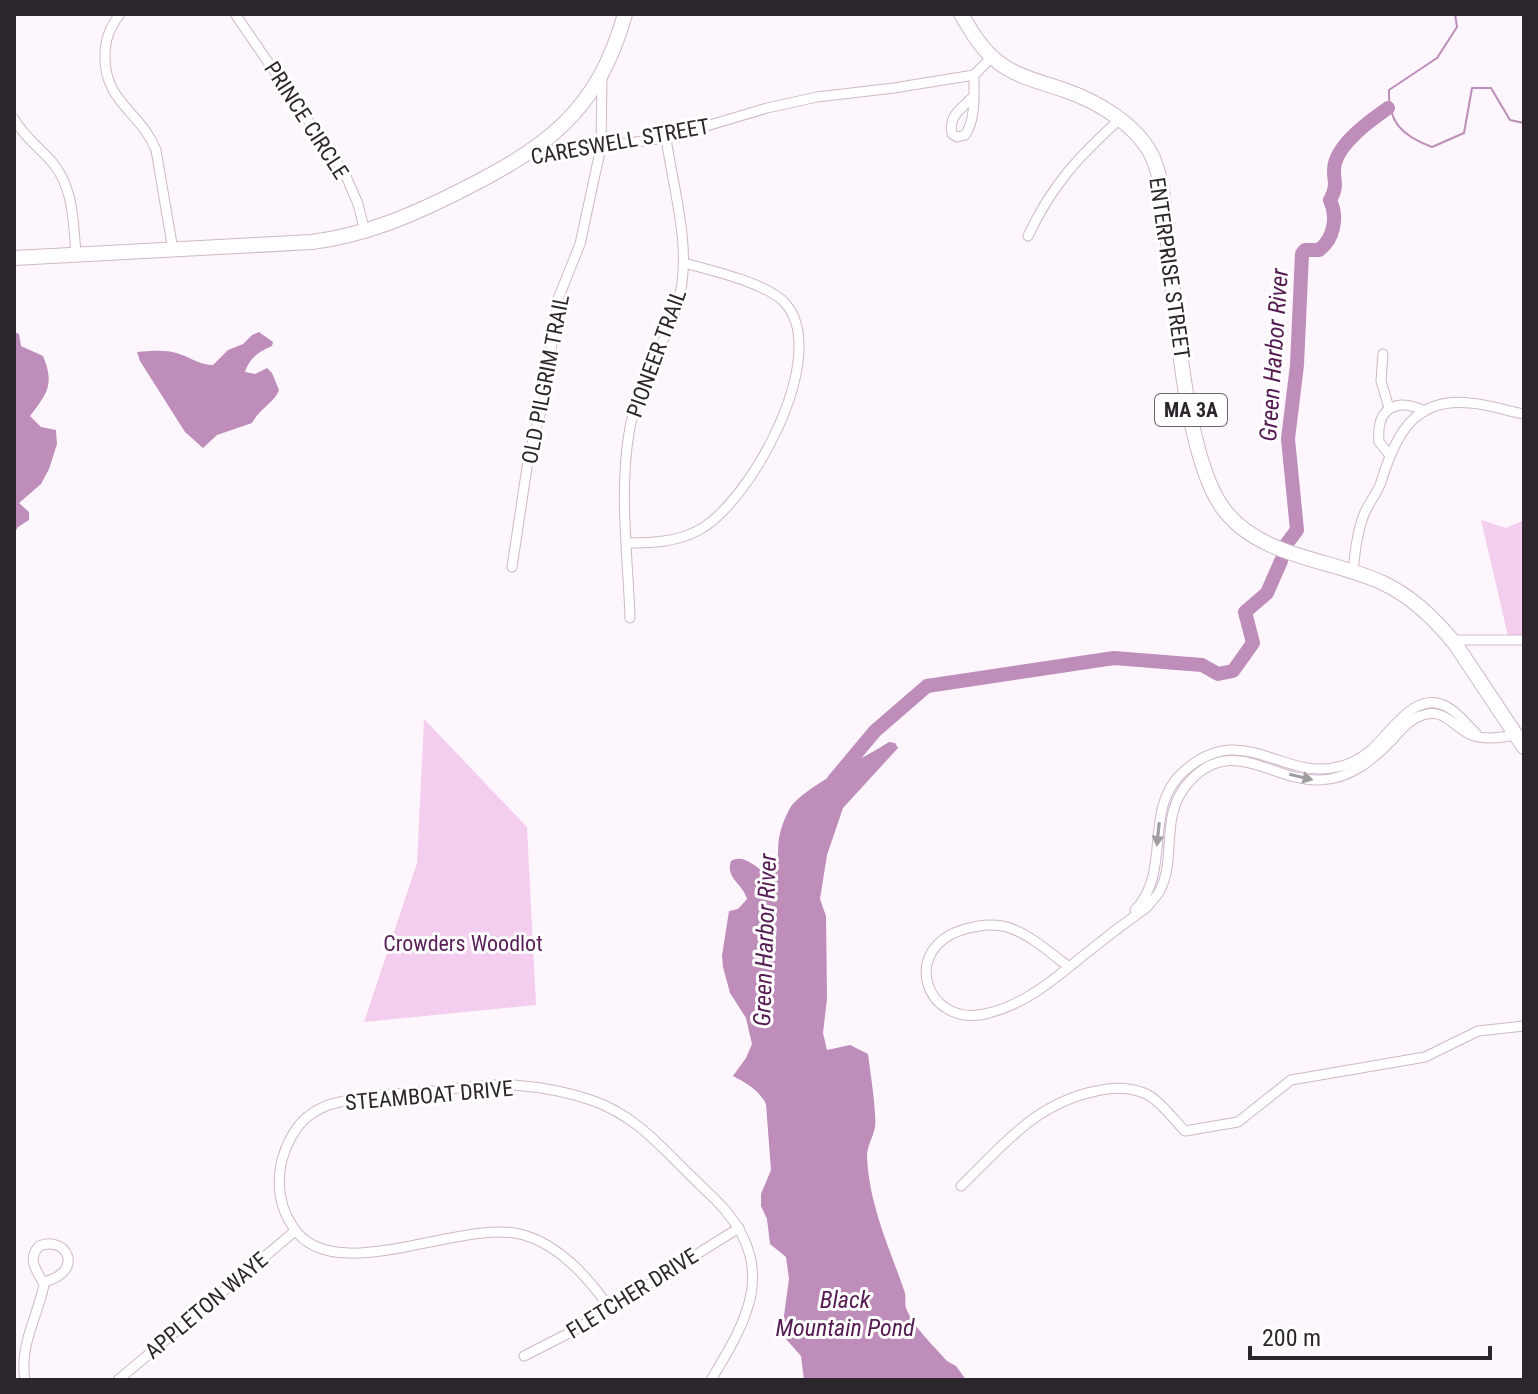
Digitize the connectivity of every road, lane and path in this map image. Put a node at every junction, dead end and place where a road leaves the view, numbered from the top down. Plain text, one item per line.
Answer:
1 (120, 14) edge
2 (235, 14) edge
3 (625, 14) edge
4 (961, 14) edge
5 (992, 57) junction
6 (602, 74) junction
7 (974, 75) junction
8 (973, 97) dead end
9 (14, 119) edge
10 (1119, 120) junction
11 (666, 138) junction
12 (601, 147) junction
13 (532, 151) junction
14 (365, 232) junction
15 (1028, 236) dead end
16 (173, 250) junction
17 (76, 253) junction
18 (14, 258) edge
19 (684, 263) junction
20 (1383, 354) dead end
21 (1389, 408) junction
22 (1425, 411) junction
23 (1524, 414) edge
24 (1389, 454) junction
25 (628, 543) junction
26 (512, 567) dead end
27 (1353, 572) junction
28 (630, 618) dead end
29 (1452, 640) junction
30 (1524, 640) edge
31 (1520, 741) edge
32 (1069, 967) junction
33 (1524, 1026) edge
34 (961, 1186) dead end
35 (739, 1228) junction
36 (295, 1231) junction
37 (44, 1282) junction
38 (610, 1308) junction
39 (524, 1356) dead end
40 (25, 1380) edge
41 (118, 1380) edge
42 (711, 1380) edge

1 - 16 street
2 - 14 street, PRINCE CIRCLE
3 - 6 main road
4 - 5 main road, ENTERPRISE STREET / MA 3A
5 - 7 street
5 - 10 main road, ENTERPRISE STREET / MA 3A
6 - 12 street, OLD PILGRIM TRAIL
6 - 13 main road
7 - 8 street
7 - 11 street, CARESWELL STREET
9 - 17 street
10 - 15 street
10 - 27 main road, ENTERPRISE STREET / MA 3A
11 - 12 street, CARESWELL STREET
11 - 19 street, PIONEER TRAIL
12 - 13 street, CARESWELL STREET
12 - 26 street, OLD PILGRIM TRAIL
13 - 14 main road, CARESWELL STREET
14 - 16 main road, CARESWELL STREET
16 - 17 main road, CARESWELL STREET
17 - 18 main road, CARESWELL STREET
19 - 25 street, PIONEER TRAIL
19 - 25 street
20 - 21 street
21 - 22 street
21 - 24 street
22 - 23 street
22 - 24 street
24 - 27 street
25 - 28 street, PIONEER TRAIL
27 - 29 main road, ENTERPRISE STREET / MA 3A
29 - 30 street
29 - 31 main road, ENTERPRISE STREET / MA 3A
31 - 32 street
32 - 32 street
33 - 34 street
35 - 36 street, STEAMBOAT DRIVE
35 - 38 street, FLETCHER DRIVE
35 - 42 street
36 - 38 street
36 - 41 street, APPLETON WAYE
37 - 37 street
37 - 40 street
38 - 39 street, FLETCHER DRIVE

